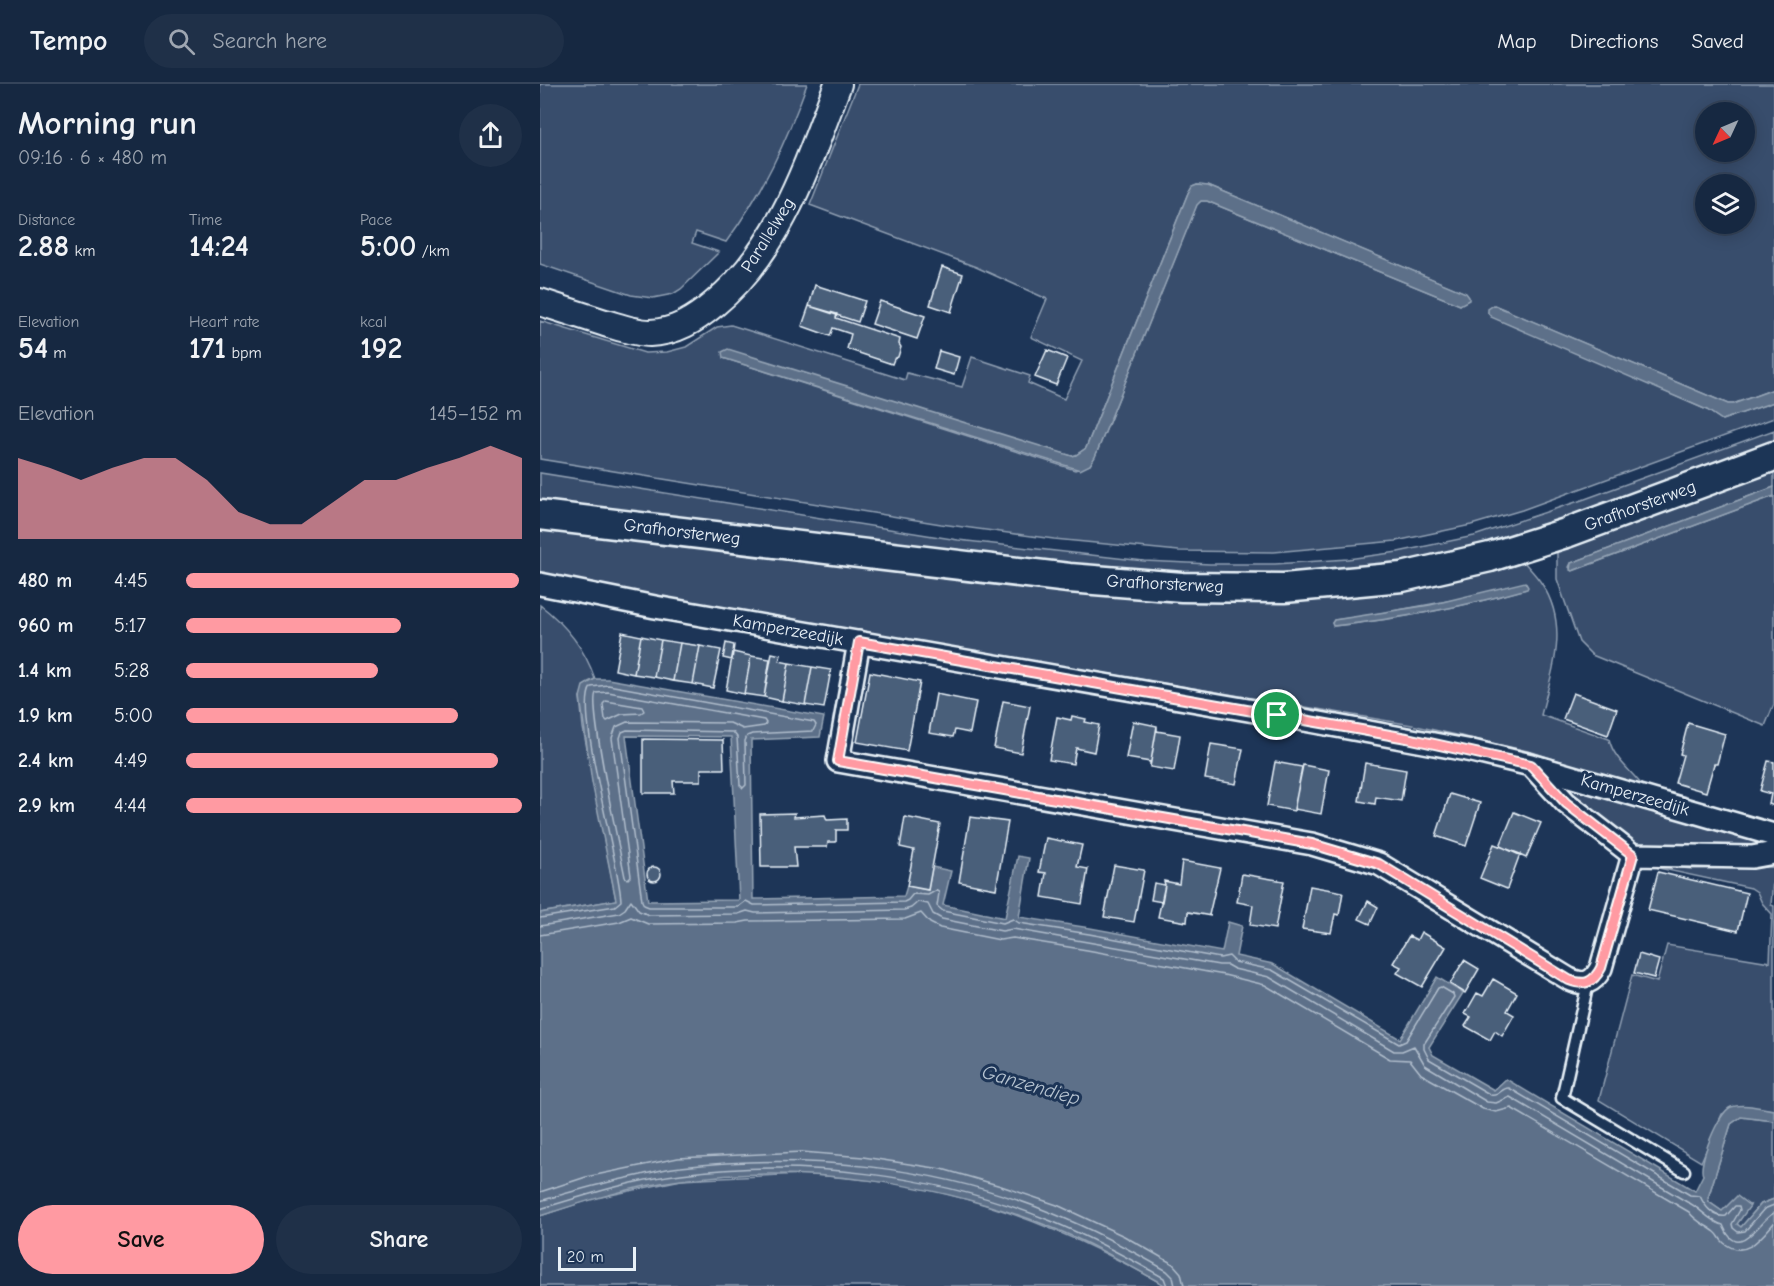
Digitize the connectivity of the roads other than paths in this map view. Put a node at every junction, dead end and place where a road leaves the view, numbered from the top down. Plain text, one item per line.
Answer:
1 (838, 84) edge
2 (540, 302) edge
3 (1774, 456) edge
4 (540, 514) edge
5 (540, 584) edge
6 (859, 642) junction
7 (1531, 765) junction
8 (1774, 835) edge
9 (1774, 853) edge
10 (1633, 855) junction
11 (1588, 983) junction
12 (1684, 1171) dead end

1 - 2 street, Parallelweg
3 - 4 main road, Grafhorsterweg
5 - 6 street, Kamperzeedijk
6 - 7 street, Kamperzeedijk
6 - 11 street
7 - 8 street, Kamperzeedijk
7 - 10 street
9 - 10 street
10 - 11 street
11 - 12 lane

